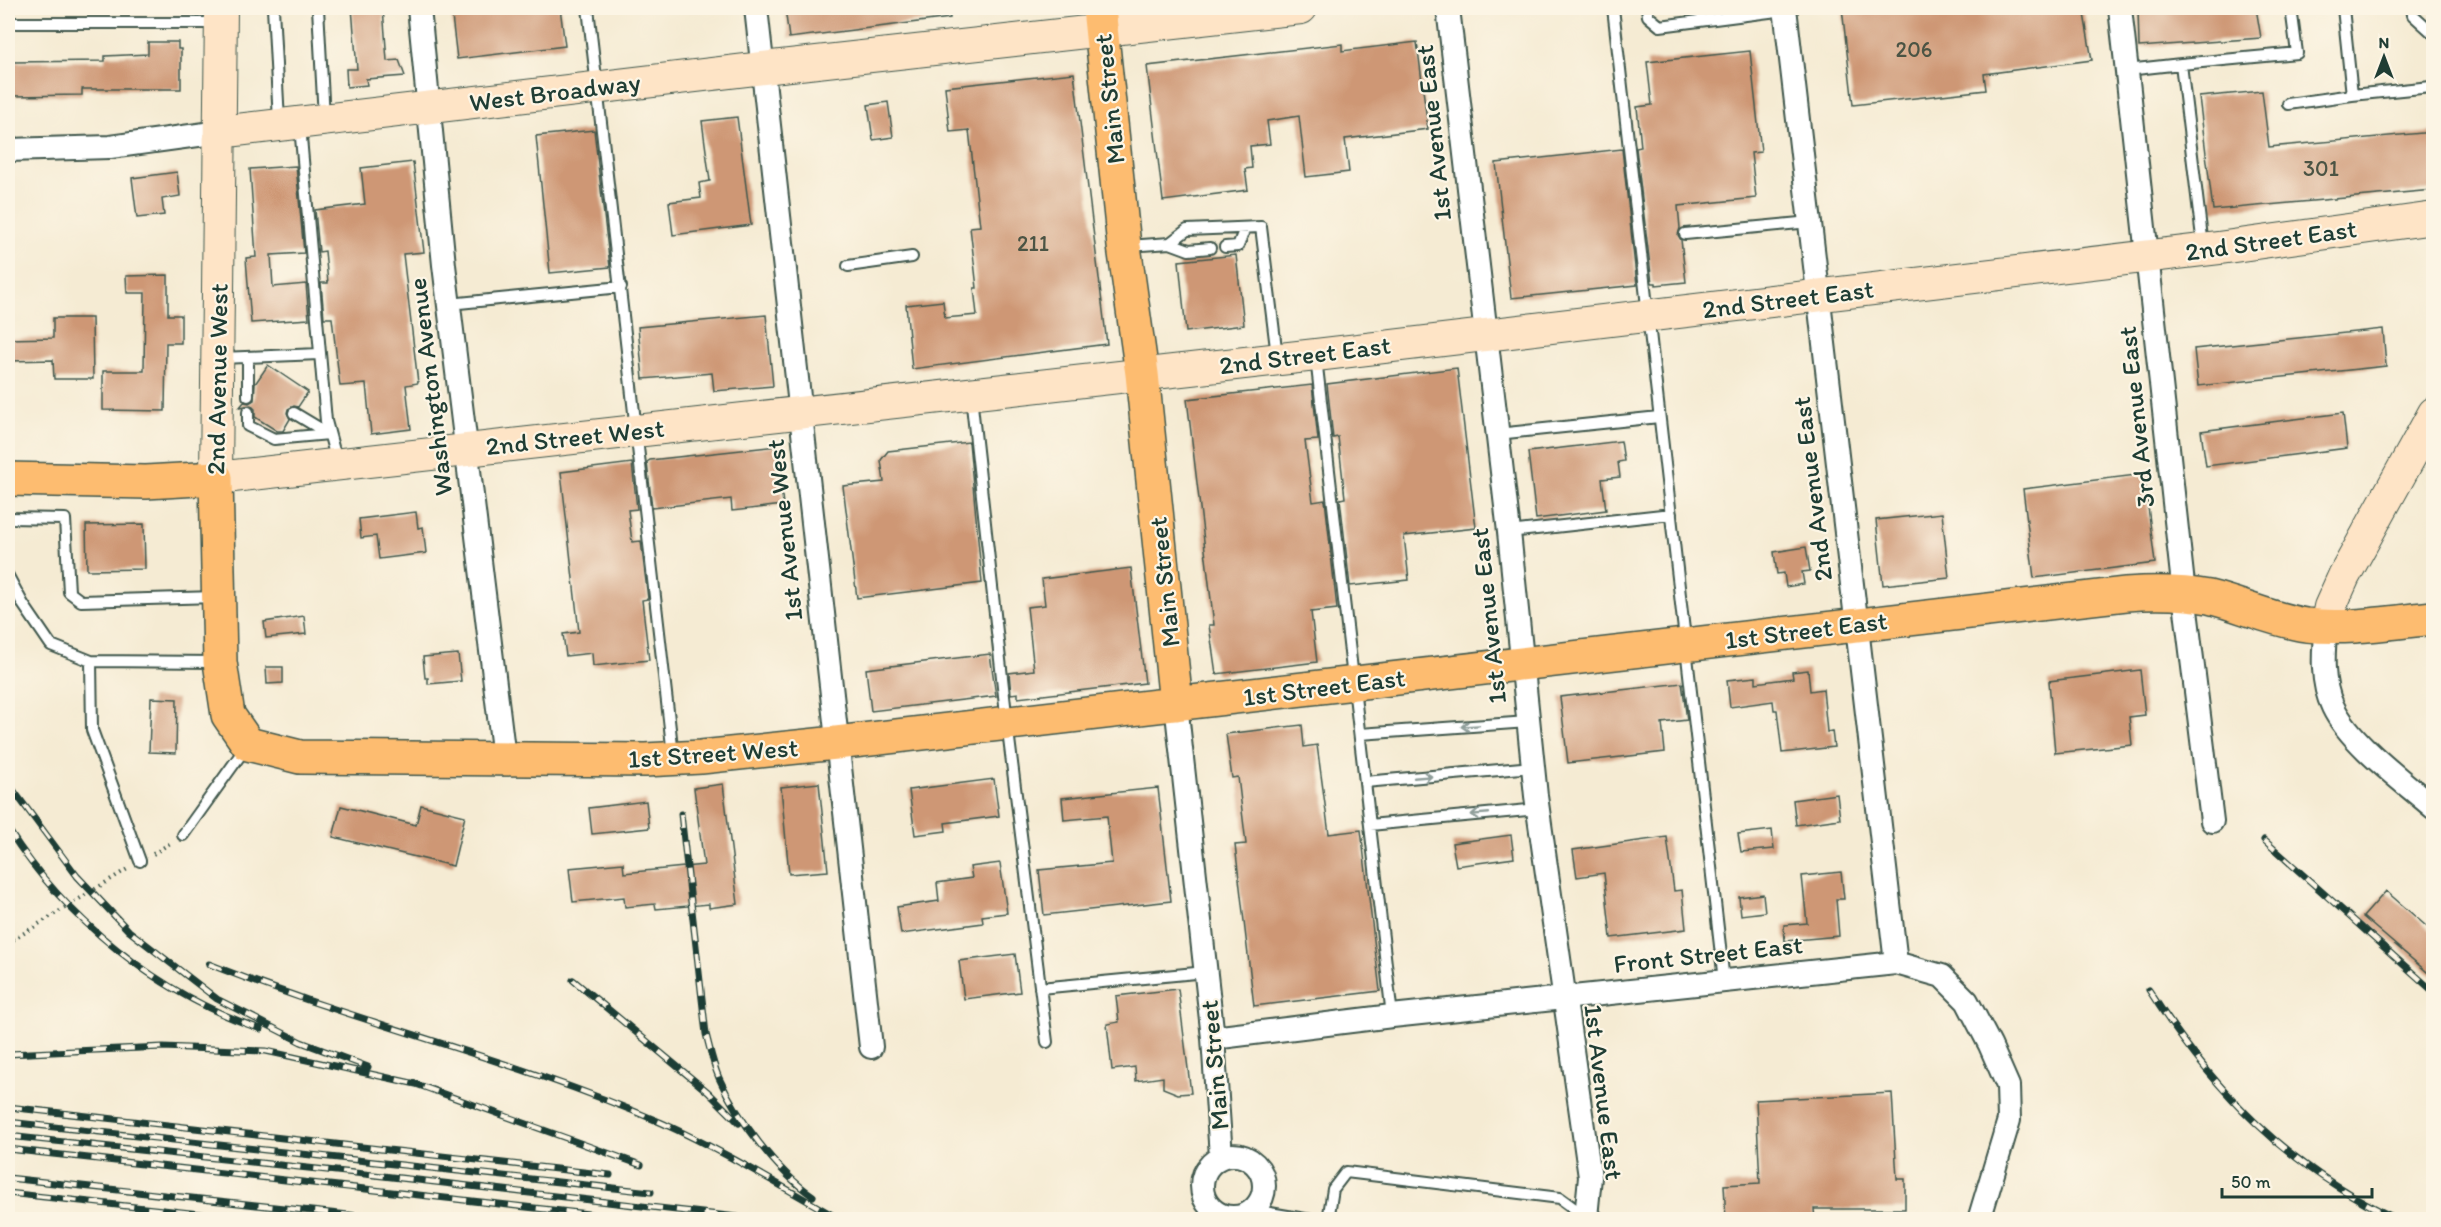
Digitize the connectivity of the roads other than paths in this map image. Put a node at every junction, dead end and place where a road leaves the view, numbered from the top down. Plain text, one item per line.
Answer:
1 (273, 8) edge
2 (318, 8) edge
3 (419, 8) edge
4 (588, 8) edge
5 (756, 8) edge
6 (1285, 8) edge
7 (1448, 8) edge
8 (1613, 8) edge
9 (1647, 8) edge
10 (2120, 8) edge
11 (2291, 8) edge
12 (2343, 8) edge
13 (2412, 8) edge
14 (1785, 9) edge
15 (221, 15) edge
16 (1100, 19) edge
17 (8, 23) edge
18 (2433, 34) edge
19 (2181, 64) junction
20 (763, 68) junction
21 (2127, 70) junction
22 (598, 87) junction
23 (2431, 87) dead end
24 (2352, 95) junction
25 (2288, 104) dead end
26 (429, 106) junction
27 (301, 122) junction
28 (220, 132) junction
29 (8, 150) edge
30 (2433, 218) edge
31 (1809, 222) junction
32 (1245, 228) junction
33 (1685, 234) dead end
34 (1170, 243) junction
35 (1124, 246) junction
36 (1225, 247) dead end
37 (1210, 248) dead end
38 (2204, 250) junction
39 (2147, 256) junction
40 (912, 257) dead end
41 (848, 266) dead end
42 (621, 287) junction
43 (1818, 295) junction
44 (449, 304) junction
45 (1647, 315) junction
46 (1485, 334) junction
47 (320, 354) junction
48 (1316, 354) junction
49 (248, 357) junction
50 (217, 358) junction
51 (1278, 359) junction
52 (1142, 374) junction
53 (250, 389) dead end
54 (971, 392) junction
55 (800, 411) junction
56 (248, 412) dead end
57 (294, 413) dead end
58 (2433, 413) edge
59 (1659, 417) junction
60 (637, 430) junction
61 (329, 434) junction
62 (1497, 434) junction
63 (466, 449) junction
64 (338, 465) junction
65 (216, 478) junction
66 (8, 479) edge
67 (1671, 514) junction
68 (8, 518) edge
69 (1509, 532) junction
70 (8, 576) edge
71 (2184, 594) junction
72 (219, 597) junction
73 (2433, 618) edge
74 (1856, 624) junction
75 (2326, 626) junction
76 (1687, 644) junction
77 (91, 661) junction
78 (220, 662) junction
79 (1521, 664) junction
80 (1354, 684) junction
81 (1176, 704) junction
82 (1528, 722) junction
83 (1007, 723) junction
84 (1359, 734) junction
85 (836, 743) junction
86 (248, 744) junction
87 (504, 758) junction
88 (673, 759) junction
89 (1533, 767) junction
90 (1365, 782) junction
91 (1538, 808) junction
92 (2433, 808) edge
93 (2212, 821) dead end
94 (1370, 825) junction
95 (183, 835) road end
96 (140, 861) road end
97 (1896, 963) junction
98 (1206, 972) junction
99 (1724, 981) junction
100 (1040, 988) junction
101 (1564, 999) junction
102 (1392, 1016) junction
103 (1213, 1038) junction
104 (1047, 1042) dead end
105 (871, 1047) dead end
106 (1221, 1157) junction
107 (1253, 1210) junction
108 (1586, 1219) edge
109 (1311, 1220) edge
110 (1328, 1220) edge
111 (1979, 1220) edge

1 - 27 lane
2 - 27 lane
3 - 26 street, Washington Avenue
4 - 22 lane
5 - 20 street, 1st Avenue West
6 - 16 street, West Broadway
7 - 46 street, 1st Avenue East
8 - 45 lane
9 - 14 lane
10 - 21 street, 3rd Avenue East
11 - 19 lane
12 - 24 lane
13 - 18 lane
14 - 31 street, 2nd Avenue East
15 - 17 lane
15 - 28 street, 2nd Avenue West
16 - 20 street, West Broadway
16 - 35 main road, Main Street
19 - 21 lane
19 - 38 lane
20 - 22 street, West Broadway
20 - 55 street, 1st Avenue West
21 - 39 street, 3rd Avenue East
22 - 26 street, West Broadway
22 - 42 lane
23 - 24 lane
24 - 25 lane
26 - 27 street, West Broadway
26 - 44 street, Washington Avenue
27 - 28 street, West Broadway
27 - 47 lane
28 - 29 street, West Broadway
28 - 50 street, 2nd Avenue West
30 - 38 street, 2nd Street East
31 - 33 lane
31 - 43 street, 2nd Avenue East
32 - 34 lane
32 - 36 lane
32 - 51 lane
34 - 35 lane
34 - 37 lane
35 - 52 main road, Main Street
38 - 39 street, 2nd Street East
39 - 43 street, 2nd Street East
39 - 71 street, 3rd Avenue East
40 - 41 lane
42 - 44 lane
42 - 60 lane
43 - 45 street, 2nd Street East
43 - 74 street, 2nd Avenue East
44 - 63 street, Washington Avenue
45 - 46 street, 2nd Street East
45 - 59 lane
46 - 48 street, 2nd Street East
46 - 62 street, 1st Avenue East
47 - 49 lane
47 - 61 lane
48 - 51 street, 2nd Street East
48 - 80 lane
49 - 50 lane
49 - 53 lane
50 - 65 street, 2nd Avenue West
51 - 52 street, 2nd Street East
52 - 54 street, 2nd Street West
52 - 81 main road, Main Street
54 - 55 street, 2nd Street West
54 - 83 lane
55 - 60 street, 2nd Street West
55 - 85 street, 1st Avenue West
56 - 61 lane
57 - 61 lane
58 - 75 street
59 - 62 lane
59 - 67 lane
60 - 63 street, 2nd Street West
60 - 88 lane
61 - 64 lane
62 - 69 street, 1st Avenue East
63 - 64 street, 2nd Street West
63 - 87 street, Washington Avenue
64 - 65 street, 2nd Street West
65 - 66 main road, 2nd Street West
65 - 72 main road, 2nd Avenue West
67 - 69 lane
67 - 76 lane
68 - 72 lane
69 - 79 street, 1st Avenue East
70 - 77 lane
71 - 74 main road, 1st Street East
71 - 75 main road, 1st Street East
71 - 93 street, 3rd Avenue East
72 - 78 main road, 2nd Avenue West
73 - 75 main road, 1st Street East
74 - 76 main road, 1st Street East
74 - 97 street, 2nd Avenue East
75 - 92 street
76 - 79 main road, 1st Street East
76 - 99 lane
77 - 78 lane
77 - 96 lane
78 - 86 main road, 2nd Avenue West
79 - 80 main road, 1st Street East
79 - 82 street, 1st Avenue East
80 - 81 main road, 1st Street East
80 - 84 lane
81 - 83 main road, 1st Street West
81 - 98 street, Main Street
82 -> 84 lane
82 - 89 street, 1st Avenue East
83 - 85 main road, 1st Street West
83 - 100 lane
84 - 90 lane
85 - 88 main road, 1st Street West
85 - 105 street, 1st Avenue West
86 - 87 main road, 1st Street West
86 - 95 lane
87 - 88 main road, 1st Street West
90 -> 89 lane
89 - 91 street, 1st Avenue East
90 - 94 lane
91 -> 94 lane
91 - 101 street, 1st Avenue East
94 - 102 lane
97 - 99 street, Front Street East
97 - 111 street, Front Street East
98 - 100 lane
98 - 103 street, Main Street
99 - 101 street, Front Street East
100 - 104 lane
101 - 102 street, Front Street East
101 - 108 street, 1st Avenue East
102 - 103 street, Front Street East
103 - 106 street, Main Street
106 - 107 street
106 - 107 street
107 - 109 lane
108 - 110 lane

